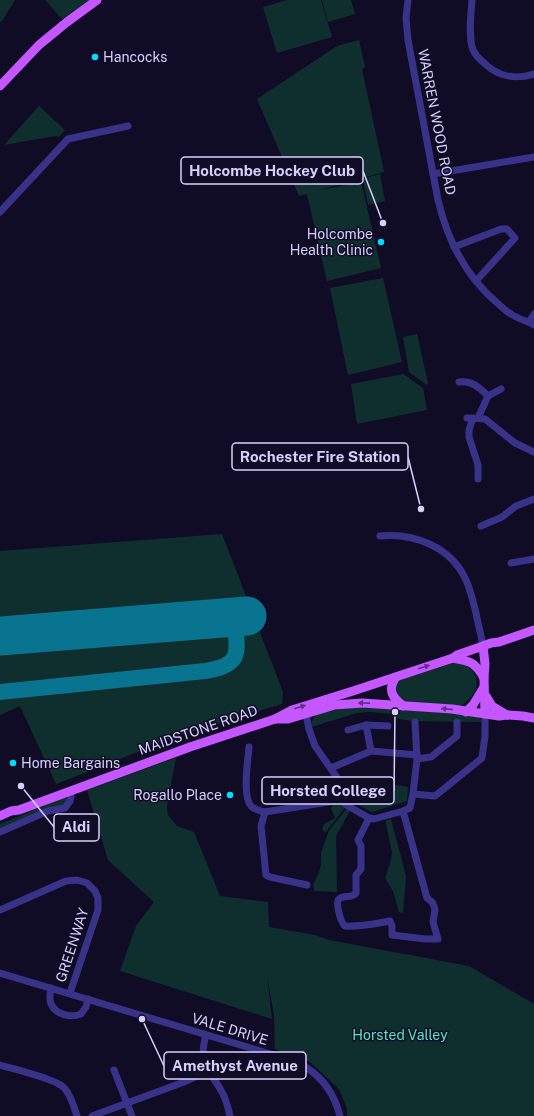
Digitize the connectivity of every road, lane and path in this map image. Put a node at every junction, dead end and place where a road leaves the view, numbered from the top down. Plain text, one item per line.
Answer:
1 (98, 0) edge
2 (408, 0) edge
3 (472, 0) edge
4 (534, 74) edge
5 (0, 86) edge
6 (128, 126) dead end
7 (534, 156) edge
8 (433, 174) junction
9 (0, 212) edge
10 (454, 247) junction
11 (476, 281) junction
12 (534, 314) edge
13 (531, 323) edge
14 (459, 382) dead end
15 (500, 390) dead end
16 (488, 396) junction
17 (473, 418) junction
18 (534, 452) edge
19 (478, 479) dead end
20 (534, 499) edge
21 (481, 526) dead end
22 (380, 536) dead end
23 (534, 559) edge
24 (511, 563) dead end
25 (534, 630) edge
26 (499, 642) junction
27 (483, 646) junction
28 (453, 658) junction
29 (485, 664) junction
30 (396, 677) junction
31 (485, 686) junction
32 (403, 706) junction
33 (466, 712) junction
34 (306, 714) junction
35 (485, 714) junction
36 (507, 714) junction
37 (534, 718) edge
38 (275, 719) junction
39 (415, 722) dead end
40 (457, 722) dead end
41 (366, 725) junction
42 (388, 726) dead end
43 (348, 730) dead end
44 (249, 747) dead end
45 (371, 751) junction
46 (417, 757) junction
47 (331, 768) junction
48 (69, 792) junction
49 (413, 794) junction
50 (341, 800) junction
51 (19, 810) junction
52 (403, 811) junction
53 (265, 812) junction
54 (0, 816) edge
55 (369, 818) junction
56 (0, 821) edge
57 (0, 832) edge
58 (307, 885) dead end
59 (0, 910) edge
60 (0, 973) edge
61 (51, 988) junction
62 (70, 993) junction
63 (88, 999) junction
64 (206, 1035) junction
65 (0, 1065) edge
66 (114, 1070) dead end
67 (208, 1071) junction
68 (127, 1103) junction
69 (77, 1116) edge
70 (92, 1116) edge
71 (132, 1116) edge
72 (230, 1116) edge
73 (340, 1116) edge

1 - 5 main road
2 - 8 street, WARREN WOOD ROAD
3 - 4 street
6 - 9 street
7 - 8 street
8 - 10 street, WARREN WOOD ROAD
10 - 11 street, WARREN WOOD ROAD
10 - 11 street
11 - 13 street, WARREN WOOD ROAD
12 - 13 street
14 - 16 street
15 - 16 street
16 - 17 street
17 - 18 street
17 - 19 street
20 - 21 street
22 - 27 street
23 - 24 street
25 - 26 main road, MAIDSTONE ROAD
26 - 27 main road, MAIDSTONE ROAD
26 - 29 main road
27 - 28 main road, MAIDSTONE ROAD
27 - 29 main road
30 -> 28 main road, MAIDSTONE ROAD
28 - 31 main road
29 - 31 main road
30 - 32 main road
38 -> 30 main road, MAIDSTONE ROAD
31 - 33 main road
31 - 35 main road
31 - 36 main road
33 -> 32 main road, MAIDSTONE ROAD
32 -> 34 main road, MAIDSTONE ROAD
33 - 35 main road, MAIDSTONE ROAD
34 - 38 main road, MAIDSTONE ROAD
34 - 47 street
35 - 36 main road, MAIDSTONE ROAD
35 - 49 street
36 - 37 main road, MAIDSTONE ROAD
38 - 48 main road, MAIDSTONE ROAD
39 - 46 street
40 - 46 street
41 - 42 street
41 - 43 street
41 - 45 street
44 - 53 street
45 - 46 street
45 - 47 street
46 - 49 street
47 - 50 street
48 - 51 main road, MAIDSTONE ROAD
48 - 57 street
49 - 52 street
50 - 53 street
50 - 55 street
51 - 54 main road, MAIDSTONE ROAD
51 - 56 main road, MAIDSTONE ROAD
52 - 55 street
52 - 55 street
53 - 58 street
59 - 62 street, GREENWAY
60 - 61 street, VALE DRIVE
61 - 62 street, VALE DRIVE
61 - 63 street
62 - 63 street, VALE DRIVE
63 - 64 street, VALE DRIVE
64 - 67 street
64 - 73 street, VALE DRIVE
65 - 69 street
66 - 68 street
67 - 68 street
67 - 72 street
68 - 70 street
68 - 71 street

